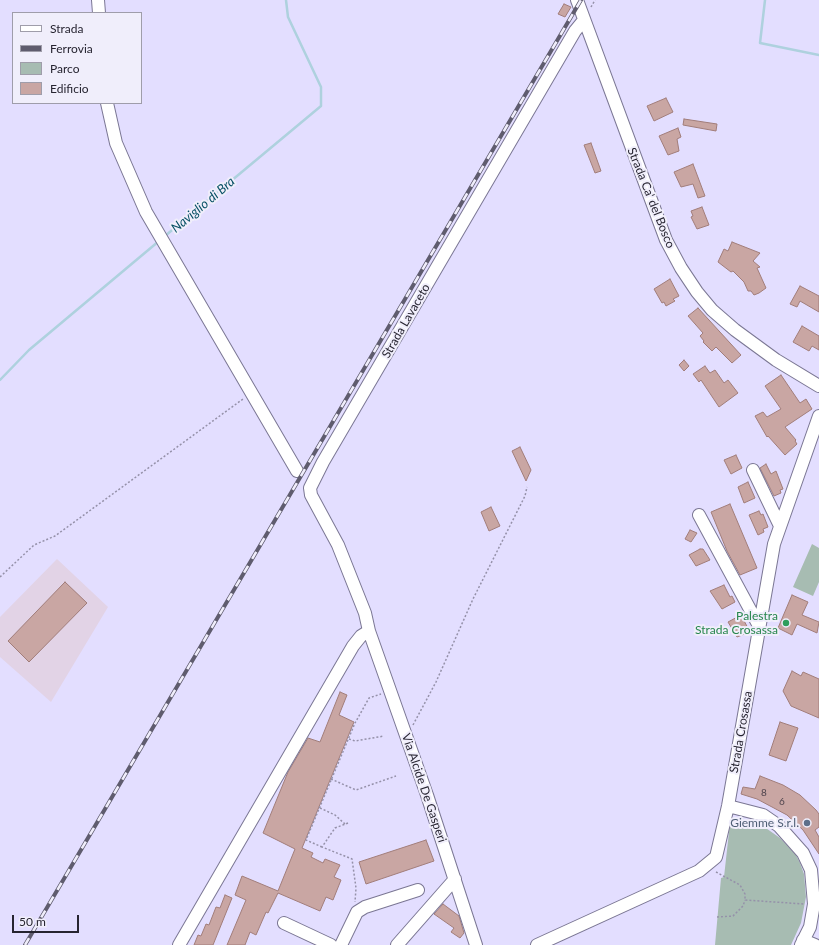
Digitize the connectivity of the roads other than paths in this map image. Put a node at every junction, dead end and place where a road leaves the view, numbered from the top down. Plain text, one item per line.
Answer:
1 (98, 0) edge
2 (577, 0) edge
3 (99, 12) edge
4 (584, 20) junction
5 (107, 104) edge
6 (819, 386) edge
7 (819, 416) edge
8 (753, 470) dead end
9 (297, 471) dead end
10 (699, 516) dead end
11 (780, 526) junction
12 (759, 626) junction
13 (369, 632) junction
14 (728, 806) junction
15 (455, 879) junction
16 (418, 890) dead end
17 (816, 910) edge
18 (284, 923) dead end
19 (814, 929) edge
20 (802, 943) edge
21 (179, 945) edge
22 (331, 945) edge
23 (341, 945) edge
24 (397, 945) edge
25 (476, 945) edge
26 (537, 945) edge
27 (815, 945) edge

1 - 3 street
2 - 4 street, Strada Ca' del Bosco
4 - 6 street, Strada Ca' del Bosco
4 - 13 street, Strada Lavaceto
5 - 9 street
7 - 11 street, Strada Crosassa
8 - 11 street
10 - 12 street
11 - 12 street, Strada Crosassa
12 - 14 street, Strada Crosassa
13 - 15 street, Via Alcide De Gasperi
13 - 21 street
14 - 17 street
14 - 26 street, Strada Crosassa
15 - 24 street
15 - 25 street, Via Alcide De Gasperi
16 - 23 street
17 - 19 street
18 - 22 street
19 - 20 street
20 - 27 street

